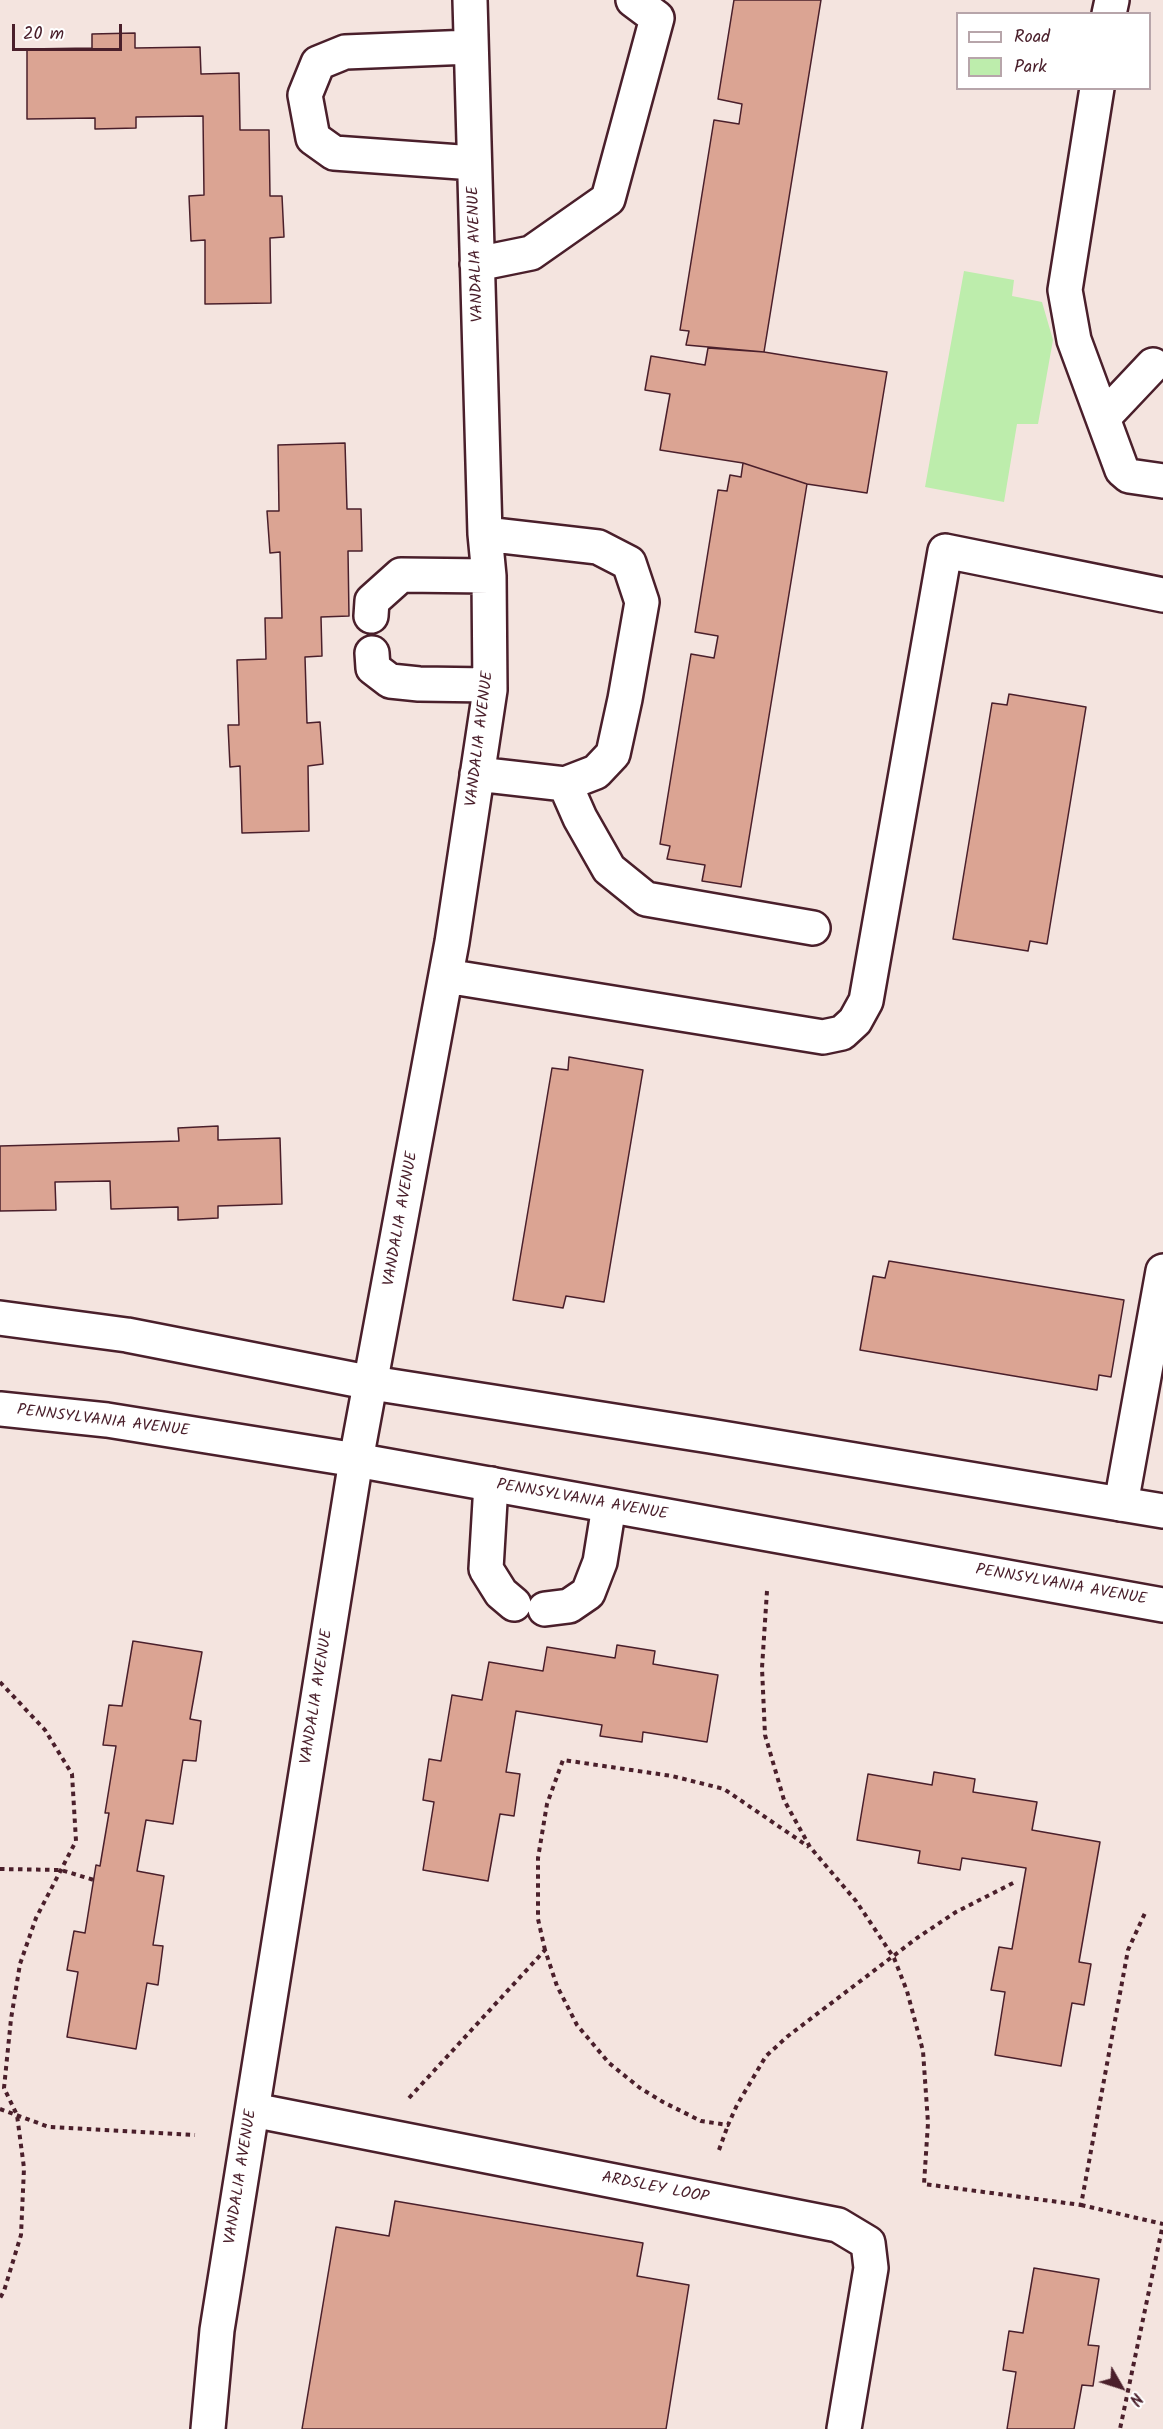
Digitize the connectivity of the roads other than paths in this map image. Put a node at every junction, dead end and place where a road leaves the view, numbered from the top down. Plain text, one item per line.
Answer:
1 (470, 0) edge
2 (633, 0) edge
3 (471, 47) junction
4 (1097, 90) edge
5 (474, 163) junction
6 (477, 264) junction
7 (1153, 365) dead end
8 (1103, 418) junction
9 (1163, 481) edge
10 (485, 534) junction
11 (489, 576) junction
12 (1163, 595) edge
13 (371, 616) dead end
14 (372, 653) dead end
15 (490, 686) junction
16 (477, 774) junction
17 (565, 784) junction
18 (813, 928) dead end
19 (446, 976) junction
20 (1163, 1271) edge
21 (0, 1318) edge
22 (372, 1383) junction
23 (0, 1409) edge
24 (356, 1460) junction
25 (491, 1484) junction
26 (1121, 1504) junction
27 (609, 1506) junction
28 (1163, 1511) edge
29 (1163, 1605) edge
30 (253, 2110) junction
31 (208, 2429) edge
32 (844, 2429) edge

1 - 3 street, VANDALIA AVENUE
2 - 6 street
3 - 5 street, VANDALIA AVENUE
3 - 5 street
4 - 8 street
5 - 6 street, VANDALIA AVENUE
6 - 10 street, VANDALIA AVENUE
7 - 8 street
8 - 9 street
10 - 11 street, VANDALIA AVENUE
10 - 17 street
11 - 13 street
11 - 15 street, VANDALIA AVENUE
12 - 19 street
14 - 15 street
15 - 16 street, VANDALIA AVENUE
16 - 17 street
16 - 19 street, VANDALIA AVENUE
17 - 18 street
19 - 22 street, VANDALIA AVENUE
20 - 26 street
21 - 22 street
22 - 24 street, VANDALIA AVENUE
22 - 26 street
23 - 24 street, PENNSYLVANIA AVENUE
24 - 25 street, PENNSYLVANIA AVENUE
24 - 30 street, VANDALIA AVENUE
25 - 27 street, PENNSYLVANIA AVENUE
25 - 27 street
26 - 28 street
27 - 29 street, PENNSYLVANIA AVENUE
30 - 31 street, VANDALIA AVENUE
30 - 32 street, ARDSLEY LOOP

